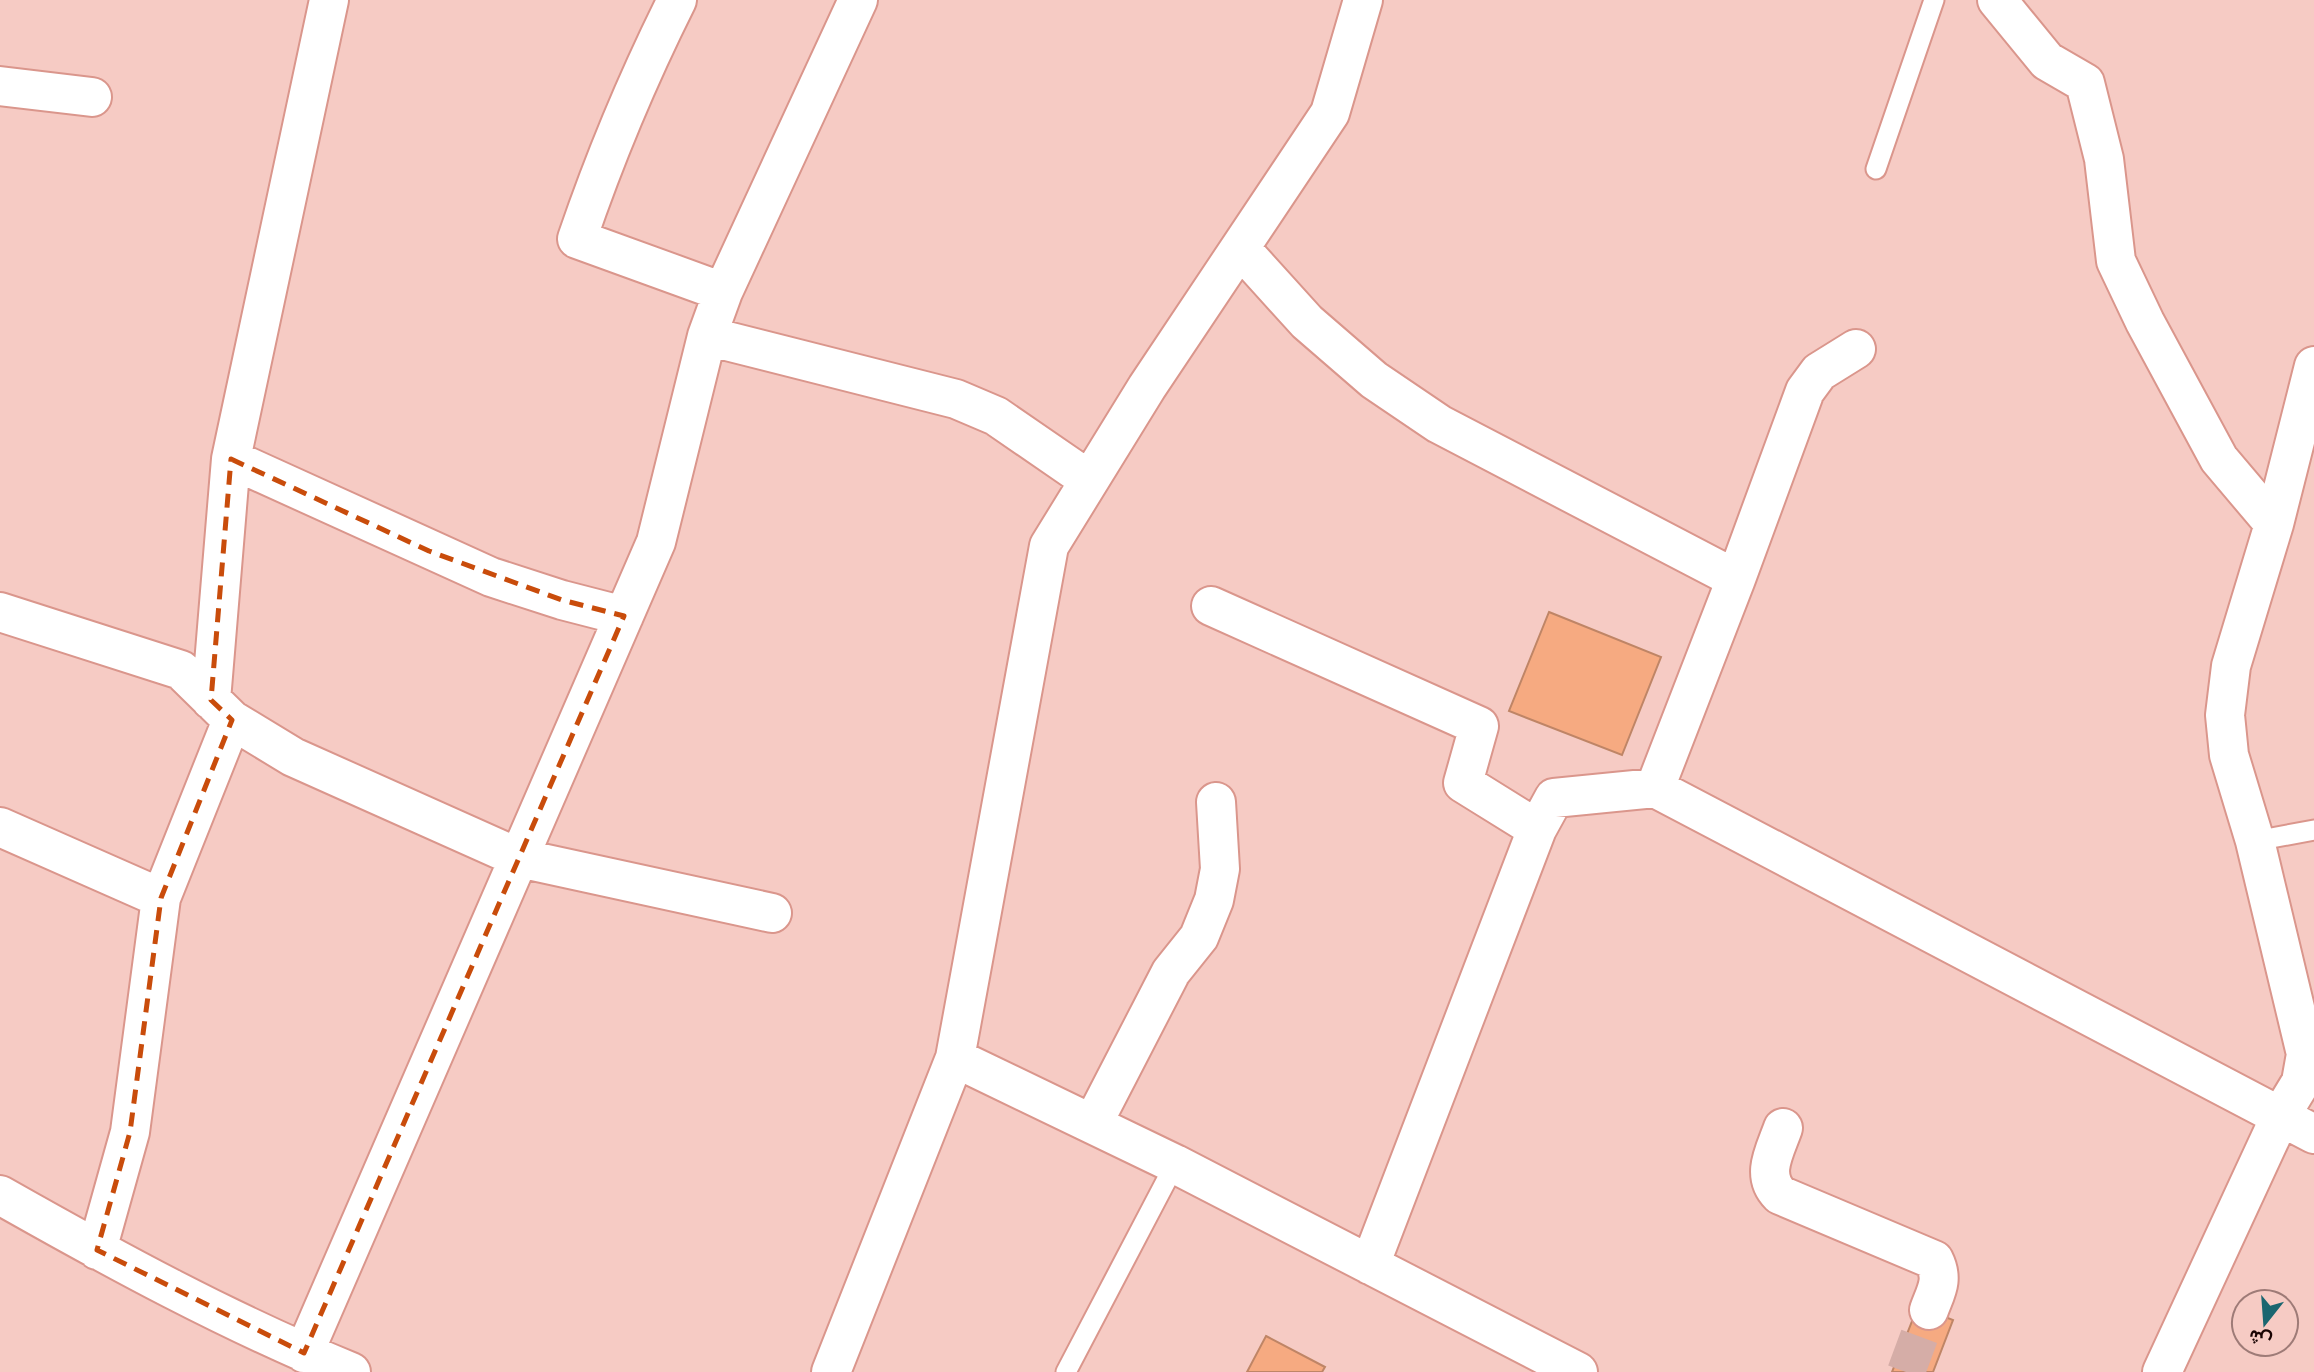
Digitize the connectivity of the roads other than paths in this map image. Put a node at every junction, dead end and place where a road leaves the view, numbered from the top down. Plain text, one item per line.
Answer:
1 (329, 0) edge
2 (677, 0) edge
3 (858, 0) edge
4 (1363, 0) edge
5 (1934, 0) edge
6 (1997, 0) edge
7 (0, 86) edge
8 (92, 97) dead end
9 (1876, 169) dead end
10 (1240, 248) junction
11 (723, 292) junction
12 (708, 336) junction
13 (1856, 349) dead end
14 (2314, 366) edge
15 (231, 459) junction
16 (1089, 480) junction
17 (2274, 524) junction
18 (1736, 579) junction
19 (1211, 606) dead end
20 (0, 612) edge
21 (624, 616) junction
22 (221, 710) junction
23 (1655, 788) junction
24 (1216, 802) dead end
25 (0, 827) edge
26 (1537, 829) junction
27 (2314, 830) edge
28 (2255, 841) junction
29 (519, 858) junction
30 (161, 898) junction
31 (772, 914) dead end
32 (955, 1058) junction
33 (2297, 1113) edge
34 (1093, 1123) junction
35 (1783, 1128) dead end
36 (2314, 1134) edge
37 (1175, 1164) junction
38 (0, 1195) edge
39 (97, 1250) junction
40 (1370, 1265) junction
41 (1929, 1310) tunnel mouth
42 (304, 1353) junction
43 (351, 1372) edge
44 (831, 1372) edge
45 (1066, 1372) edge
46 (1578, 1372) edge
47 (2162, 1372) edge

1 - 15 street
2 - 11 street
3 - 11 street
4 - 10 street
5 - 9 lane
6 - 17 street
7 - 8 street
10 - 16 street
10 - 18 street
11 - 12 street
12 - 16 street
12 - 21 street
13 - 18 street
14 - 17 street
15 - 21 street
15 - 22 street
16 - 32 street
17 - 28 street
18 - 23 street
19 - 26 street
20 - 22 street
21 - 29 street
22 - 29 street
22 - 30 street
23 - 26 street
23 - 33 street
24 - 34 street
25 - 30 street
26 - 40 street
27 - 28 lane
28 - 33 street
29 - 31 street
29 - 42 street
30 - 39 street
32 - 34 street
32 - 44 street
33 - 36 street
33 - 47 street
34 - 37 street
35 - 41 street
37 - 40 street
37 - 45 lane
38 - 39 street
39 - 42 street
40 - 46 street
42 - 43 street

